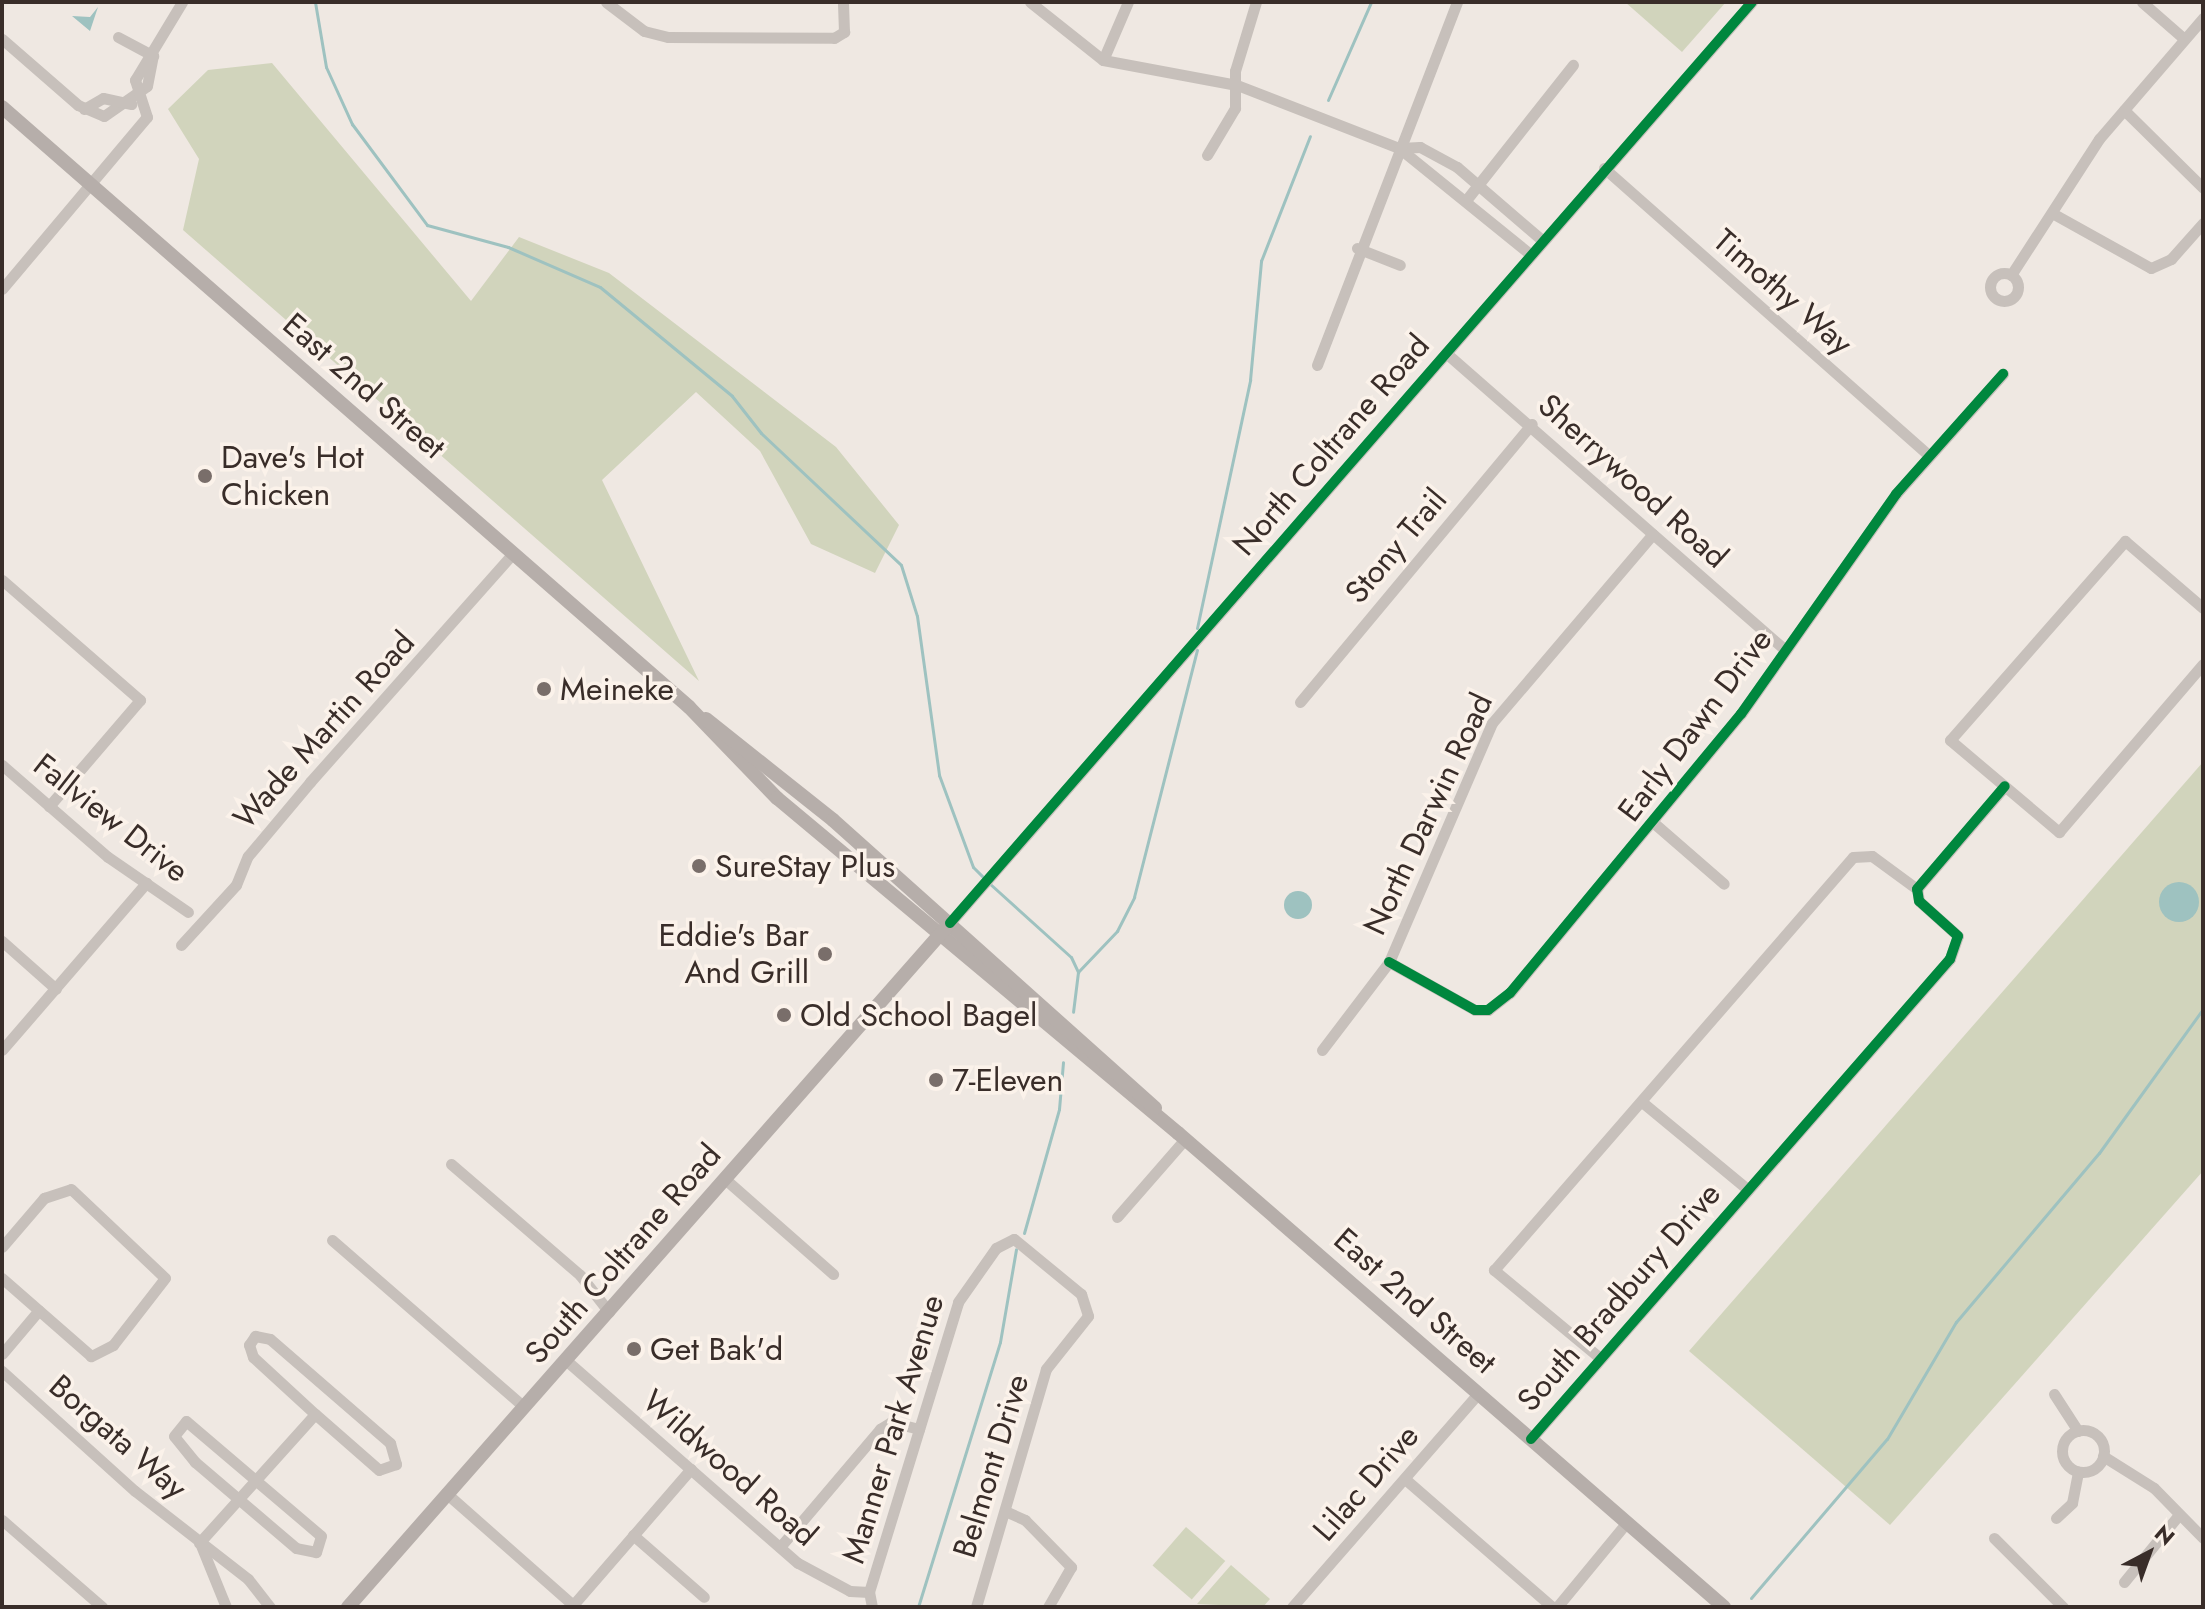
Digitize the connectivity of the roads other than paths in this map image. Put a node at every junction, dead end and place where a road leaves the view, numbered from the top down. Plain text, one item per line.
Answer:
1 (182, 2) edge
2 (606, 2) edge
3 (843, 2) edge
4 (1030, 2) edge
5 (1128, 2) edge
6 (1256, 2) edge
7 (1457, 2) edge
8 (1752, 2) edge
9 (2142, 2) edge
10 (2203, 18) edge
11 (118, 37) dead end
12 (2182, 37) junction
13 (2, 39) edge
14 (153, 56) junction
15 (1103, 60) junction
16 (1573, 65) dead end
17 (1237, 85) junction
18 (133, 99) junction
19 (2, 107) edge
20 (2124, 110) junction
21 (1399, 148) junction
22 (1207, 155) dead end
23 (1604, 168) junction
24 (1479, 185) junction
25 (93, 186) junction
26 (2203, 188) edge
27 (1467, 199) junction
28 (2052, 213) junction
29 (2203, 223) edge
30 (1542, 240) junction
31 (1357, 248) junction
32 (1530, 254) junction
33 (1400, 265) dead end
34 (2011, 275) dead end
35 (2, 289) edge
36 (1446, 353) junction
37 (1317, 365) dead end
38 (2003, 374) dead end
39 (1532, 424) junction
40 (1928, 455) junction
41 (1653, 534) junction
42 (513, 553) junction
43 (2, 580) edge
44 (2203, 608) edge
45 (1784, 649) junction
46 (2203, 664) edge
47 (1300, 702) dead end
48 (689, 707) junction
49 (2, 765) edge
50 (2005, 786) junction
51 (777, 798) junction
52 (49, 806) junction
53 (833, 820) junction
54 (1655, 824) junction
55 (146, 883) junction
56 (1724, 884) dead end
57 (1917, 889) junction
58 (188, 912) dead end
59 (950, 923) junction
60 (939, 936) junction
61 (2, 941) edge
62 (181, 945) dead end
63 (1389, 962) junction
64 (56, 989) junction
65 (2, 1050) edge
66 (1322, 1050) dead end
67 (1642, 1102) junction
68 (1181, 1136) junction
69 (451, 1164) dead end
70 (725, 1179) junction
71 (1746, 1188) junction
72 (1117, 1217) dead end
73 (332, 1240) dead end
74 (2, 1247) edge
75 (833, 1274) dead end
76 (2, 1278) edge
77 (1088, 1304) joint
78 (39, 1310) junction
79 (609, 1312) junction
80 (2, 1354) edge
81 (1600, 1358) junction
82 (568, 1362) junction
83 (2, 1371) edge
84 (1479, 1393) junction
85 (2054, 1394) dead end
86 (524, 1407) junction
87 (315, 1414) junction
88 (919, 1429) junction
89 (2078, 1431) junction
90 (1531, 1439) junction
91 (2103, 1456) junction
92 (691, 1469) junction
93 (2078, 1472) junction
94 (257, 1479) junction
95 (1405, 1479) junction
96 (446, 1493) junction
97 (239, 1499) junction
98 (1005, 1511) junction
99 (2177, 1517) junction
100 (2056, 1518) dead end
101 (2, 1520) edge
102 (1627, 1522) junction
103 (633, 1535) junction
104 (1994, 1538) dead end
105 (2203, 1538) edge
106 (199, 1543) junction
107 (780, 1547) junction
108 (2124, 1582) dead end
109 (869, 1592) junction
110 (704, 1597) dead end
111 (102, 1607) edge
112 (226, 1607) edge
113 (270, 1607) edge
114 (348, 1607) edge
115 (872, 1607) edge
116 (976, 1607) edge
117 (1048, 1607) edge
118 (1292, 1607) edge
119 (1555, 1607) edge
120 (1724, 1607) edge
121 (2063, 1607) edge

1 - 14 street
2 - 3 street
4 - 15 street
5 - 15 street
6 - 17 street
7 - 21 street
8 - 23 street, North Coltrane Road
9 - 12 street
10 - 12 street
11 - 14 street
12 - 20 street
13 - 18 street
14 - 18 street
15 - 17 street
16 - 24 street
17 - 21 street
17 - 22 street
18 - 25 street
19 - 25 main road, East 2nd Street
20 - 26 street
20 - 28 street
21 - 24 street
21 - 27 street
21 - 31 street
23 - 30 street, North Coltrane Road
23 - 40 street, Timothy Way
24 - 27 street
24 - 30 street
25 - 35 street
25 - 42 main road, East 2nd Street
27 - 32 street
28 - 29 street
28 - 34 street
30 - 32 street, North Coltrane Road
31 - 33 street
31 - 37 street
32 - 36 street, North Coltrane Road
36 - 39 street, Sherrywood Road
36 - 59 street, North Coltrane Road
38 - 40 street, Early Dawn Drive
39 - 41 street, Sherrywood Road
39 - 47 street, Stony Trail
40 - 45 street, Early Dawn Drive
41 - 45 street, Sherrywood Road
41 - 63 street, North Darwin Road
42 - 48 main road, East 2nd Street
42 - 62 street, Wade Martin Road
43 - 52 street
44 - 50 street
45 - 54 street, Early Dawn Drive
46 - 50 street
48 - 51 main road, East 2nd Street
48 - 53 main road, East 2nd Street
49 - 52 street, Fallview Drive
50 - 57 street
51 - 53 main road
51 - 60 main road, East 2nd Street
52 - 55 street, Fallview Drive
53 - 59 main road, East 2nd Street
54 - 56 street
54 - 63 street, Early Dawn Drive
55 - 58 street, Fallview Drive
55 - 64 street
57 - 67 street
57 - 71 street, South Bradbury Drive
59 - 60 main road, South Coltrane Road
59 - 68 main road, East 2nd Street
60 - 68 main road, East 2nd Street
60 - 70 main road, South Coltrane Road
61 - 64 street
63 - 66 street, North Darwin Road
64 - 65 street
67 - 71 street
67 - 81 street
68 - 72 street
68 - 84 main road, East 2nd Street
69 - 79 street
70 - 75 street
70 - 79 main road, South Coltrane Road
71 - 81 street, South Bradbury Drive
73 - 86 street
74 - 78 street
76 - 78 street
77 - 88 street, Manner Park Avenue
77 - 98 street, Belmont Drive
78 - 80 street
79 - 82 main road, South Coltrane Road
81 - 90 street, South Bradbury Drive
82 - 86 main road, South Coltrane Road
82 - 92 street, Wildwood Road
83 - 106 street, Borgata Way
84 - 90 main road, East 2nd Street
84 - 95 street, Lilac Drive
85 - 89 street
86 - 96 main road, South Coltrane Road
87 - 87 street
87 - 94 street
88 - 107 street
88 - 109 street, Manner Park Avenue
89 - 91 street
89 - 93 street
90 - 102 main road, East 2nd Street
91 - 93 street
91 - 99 street
92 - 103 street
92 - 107 street, Wildwood Road
93 - 100 street
94 - 97 street
94 - 97 street
94 - 97 street
95 - 118 street, Lilac Drive
95 - 119 street
96 - 103 street
96 - 114 main road, South Coltrane Road
97 - 106 street
98 - 116 street, Belmont Drive
98 - 117 street
99 - 105 street
99 - 108 street
101 - 111 street
102 - 119 street
102 - 120 main road, East 2nd Street
103 - 110 street
104 - 121 street
106 - 112 street, Borgata Way
106 - 113 street, Borgata Way
107 - 109 street, Wildwood Road
109 - 115 street, Manner Park Avenue

